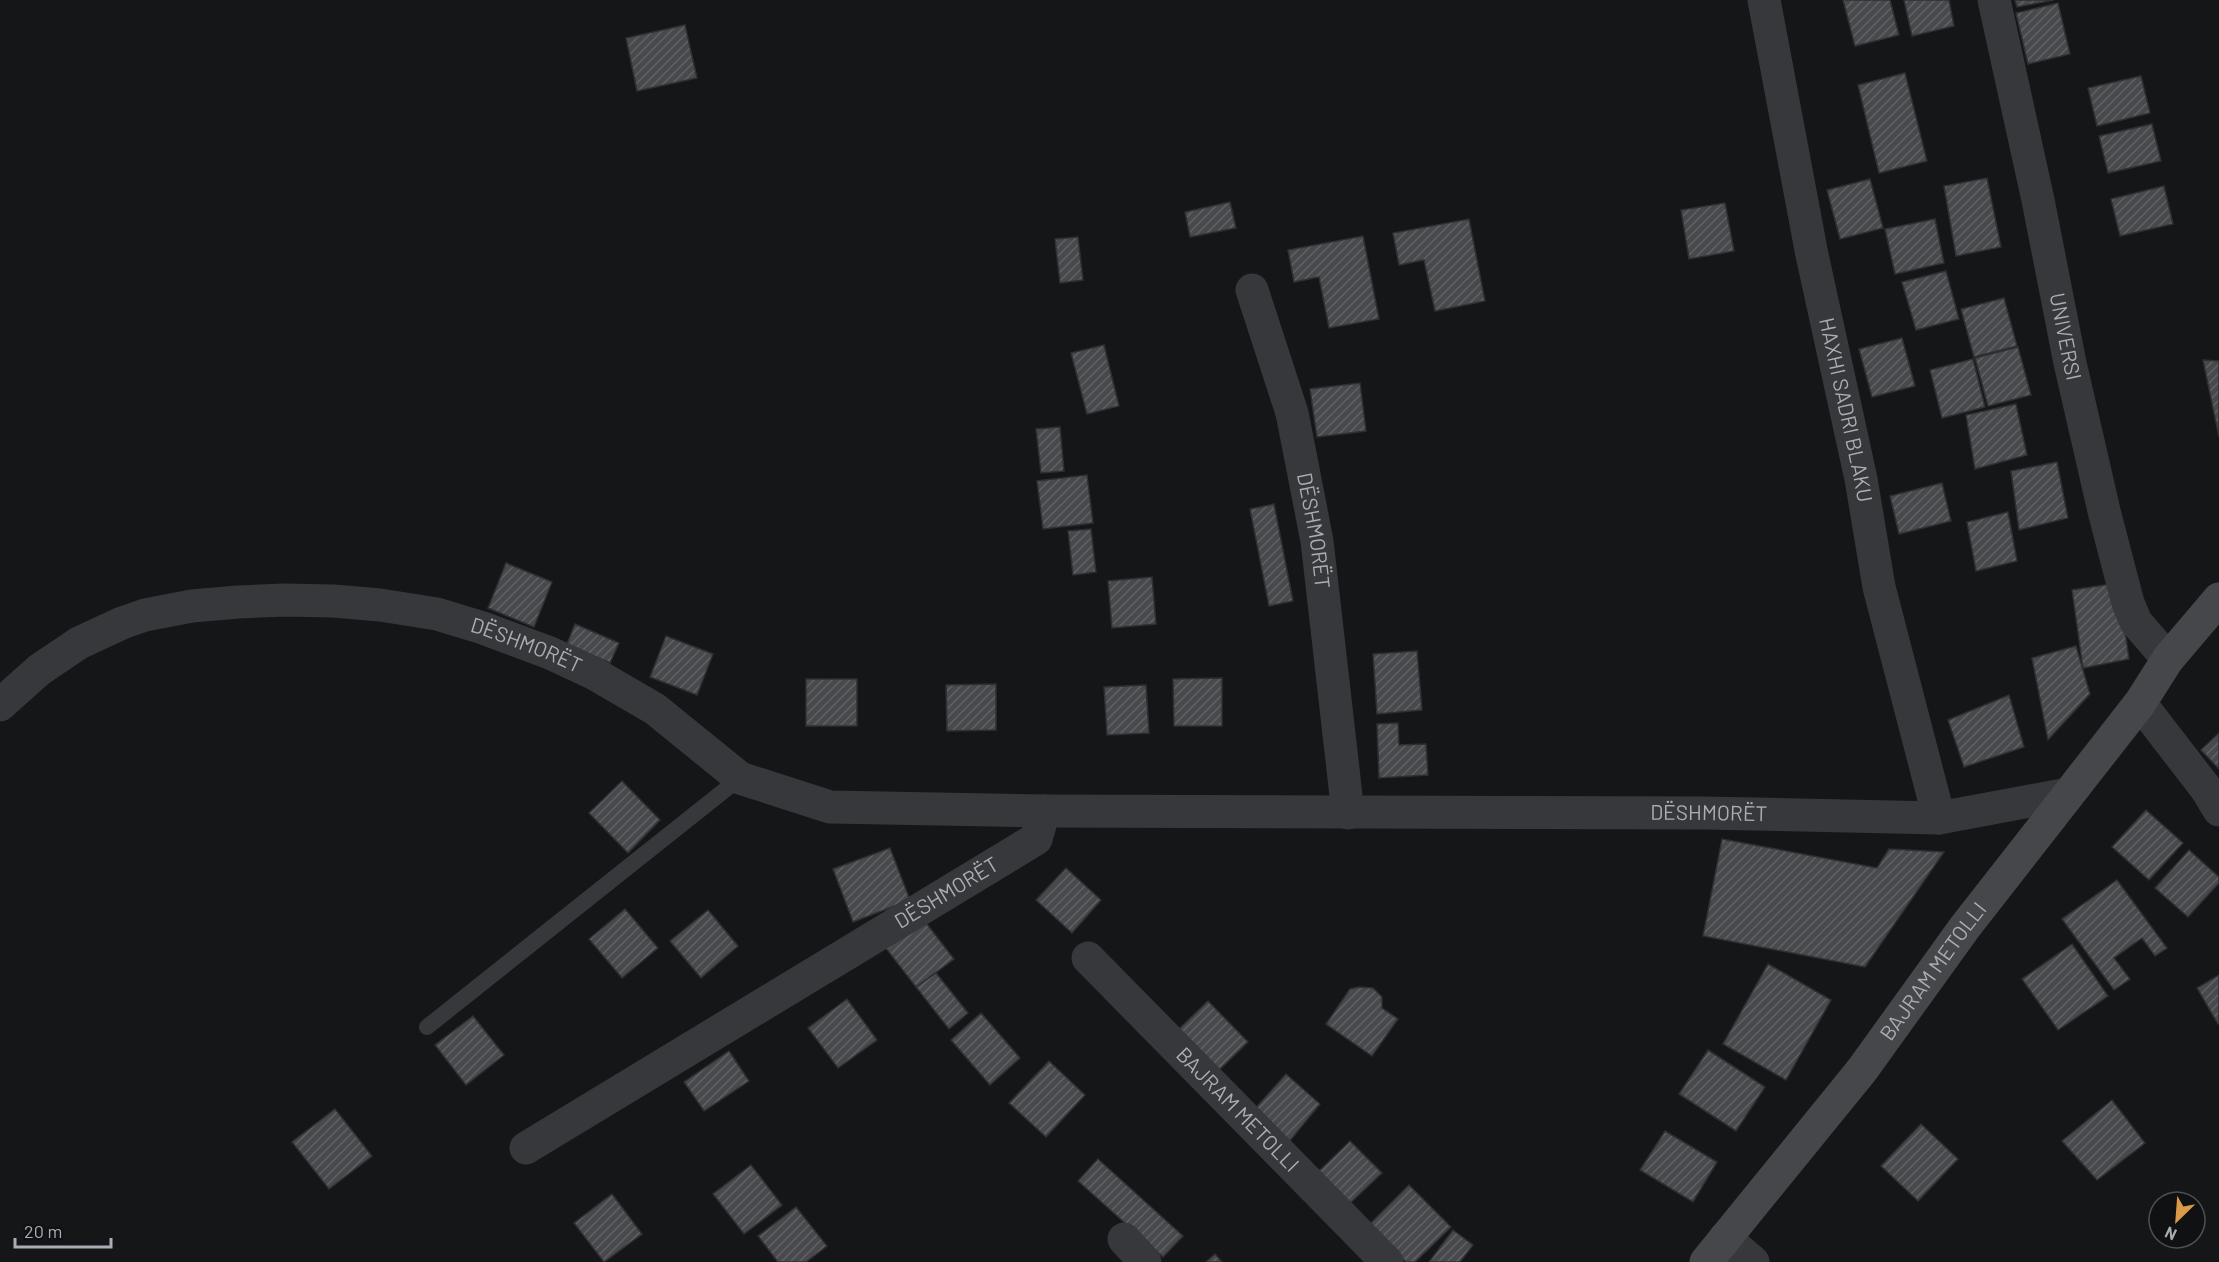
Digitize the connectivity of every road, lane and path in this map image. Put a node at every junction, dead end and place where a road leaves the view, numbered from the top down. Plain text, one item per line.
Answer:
1 (1764, 0) edge
2 (1994, 0) edge
3 (1252, 291) dead end
4 (2219, 599) edge
5 (2168, 659) junction
6 (2140, 703) junction
7 (0, 705) edge
8 (740, 778) junction
9 (2068, 794) junction
10 (2219, 810) edge
11 (1044, 811) junction
12 (1348, 813) junction
13 (1939, 818) junction
14 (1088, 958) dead end
15 (427, 1027) dead end
16 (526, 1148) dead end
17 (1715, 1250) edge
18 (1387, 1262) edge
19 (1753, 1262) edge

1 - 13 street, HAXHI SADRI BLAKU
2 - 5 street, UNIVERSI
3 - 12 street, DËSHMORËT
4 - 5 main road, BAJRAM METOLLI
5 - 6 main road, BAJRAM METOLLI
6 - 9 main road, BAJRAM METOLLI
6 - 10 street
7 - 8 street, DËSHMORËT
8 - 11 street, DËSHMORËT
8 - 15 lane
9 - 13 street, DËSHMORËT
9 - 17 main road, BAJRAM METOLLI
11 - 12 street, DËSHMORËT
11 - 16 street, DËSHMORËT
12 - 13 street, DËSHMORËT
14 - 18 street, BAJRAM METOLLI
17 - 19 street, BAJRAM METOLLI

